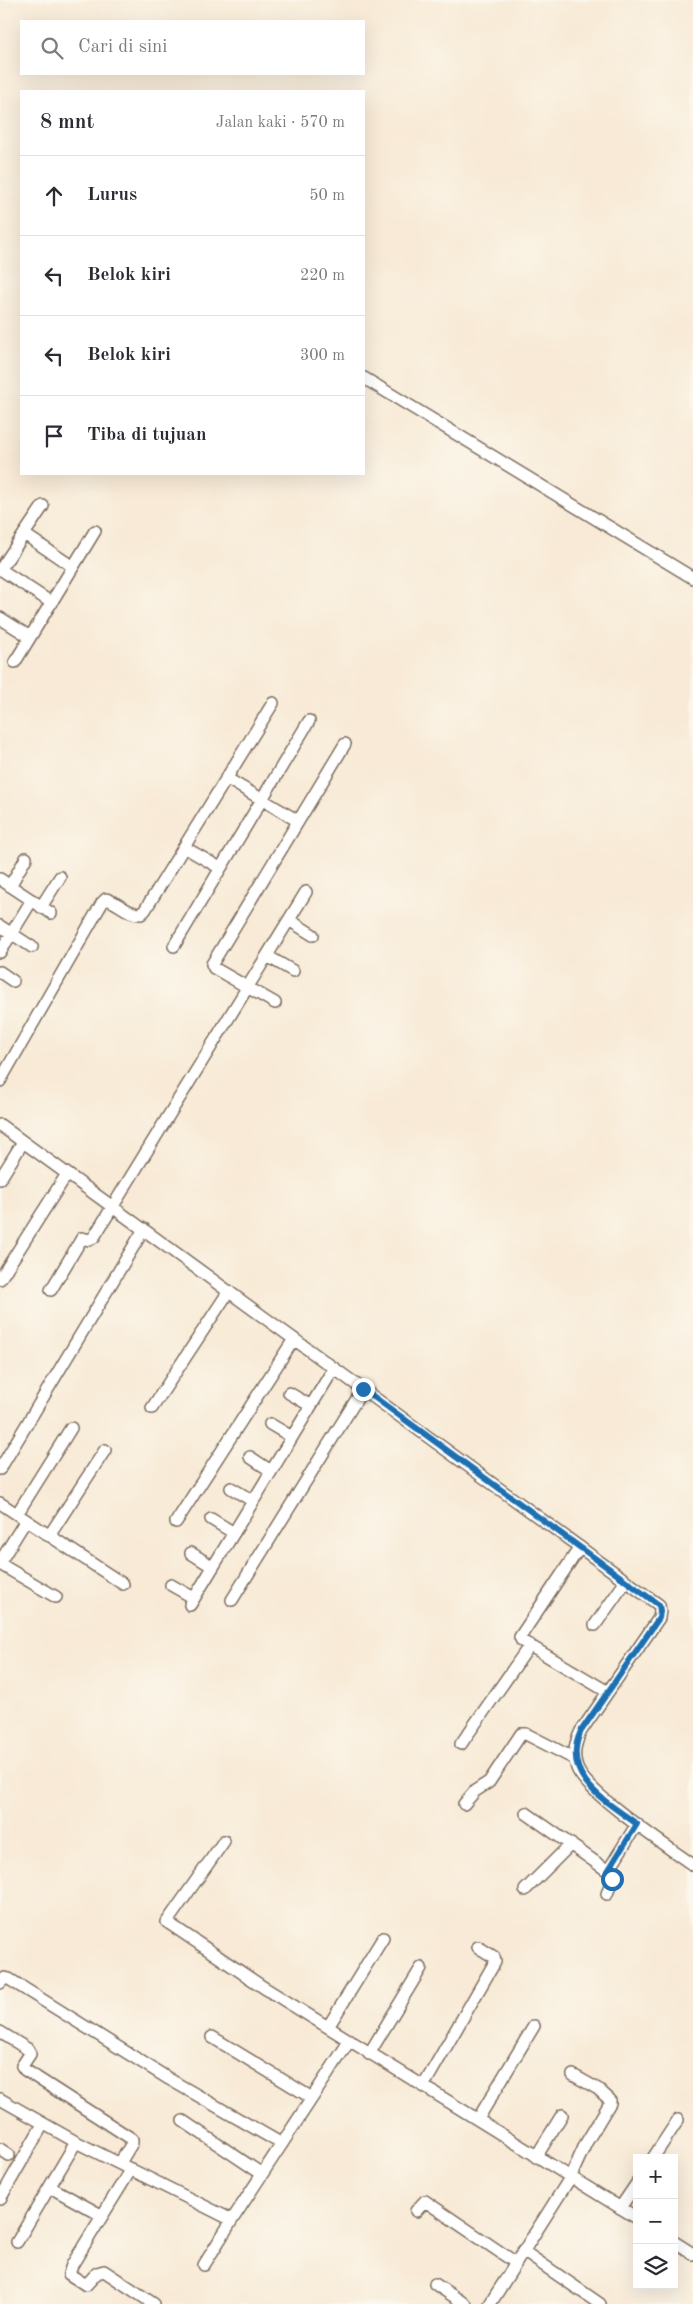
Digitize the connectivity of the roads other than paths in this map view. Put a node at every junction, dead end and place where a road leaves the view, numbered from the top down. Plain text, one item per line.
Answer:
1 (365, 379) edge
2 (43, 506) dead end
3 (95, 531) dead end
4 (24, 534) junction
5 (73, 567) junction
6 (0, 570) edge
7 (693, 578) edge
8 (52, 603) junction
9 (0, 618) edge
10 (30, 637) junction
11 (15, 662) dead end
12 (273, 703) dead end
13 (309, 721) dead end
14 (345, 744) dead end
15 (226, 778) junction
16 (262, 799) junction
17 (298, 822) junction
18 (184, 847) junction
19 (26, 858) dead end
20 (220, 868) junction
21 (60, 877) dead end
22 (5, 882) edge
23 (306, 892) dead end
24 (36, 903) junction
25 (51, 913) dead end
26 (289, 920) junction
27 (0, 926) edge
28 (11, 933) junction
29 (313, 935) dead end
30 (174, 946) dead end
31 (32, 948) dead end
32 (0, 952) edge
33 (267, 956) junction
34 (293, 970) dead end
35 (0, 972) edge
36 (14, 981) dead end
37 (248, 988) junction
38 (275, 1003) dead end
39 (0, 1081) edge
40 (0, 1126) edge
41 (23, 1142) junction
42 (67, 1174) junction
43 (0, 1179) edge
44 (113, 1207) junction
45 (144, 1229) junction
46 (0, 1279) edge
47 (51, 1290) dead end
48 (228, 1291) junction
49 (294, 1338) junction
50 (334, 1368) junction
51 (363, 1389) junction
52 (289, 1393) dead end
53 (311, 1406) junction
54 (152, 1408) dead end
55 (270, 1424) dead end
56 (71, 1428) dead end
57 (292, 1437) junction
58 (105, 1450) dead end
59 (250, 1458) dead end
60 (0, 1469) edge
61 (271, 1470) junction
62 (231, 1488) dead end
63 (253, 1501) junction
64 (0, 1503) edge
65 (21, 1517) junction
66 (211, 1519) dead end
67 (176, 1522) dead end
68 (234, 1533) junction
69 (50, 1536) junction
70 (580, 1547) junction
71 (191, 1553) dead end
72 (0, 1563) edge
73 (213, 1566) junction
74 (626, 1581) junction
75 (123, 1584) dead end
76 (171, 1585) dead end
77 (56, 1597) dead end
78 (232, 1600) dead end
79 (595, 1625) dead end
80 (530, 1645) junction
81 (608, 1692) junction
82 (461, 1744) dead end
83 (575, 1759) junction
84 (464, 1804) dead end
85 (526, 1813) dead end
86 (637, 1824) junction
87 (224, 1840) dead end
88 (571, 1844) junction
89 (693, 1865) edge
90 (608, 1871) junction
91 (526, 1890) dead end
92 (607, 1894) dead end
93 (383, 1938) dead end
94 (478, 1947) dead end
95 (421, 1968) dead end
96 (0, 1983) edge
97 (534, 2026) dead end
98 (328, 2027) junction
99 (0, 2032) edge
100 (212, 2037) dead end
101 (350, 2040) junction
102 (369, 2054) junction
103 (573, 2075) dead end
104 (424, 2085) junction
105 (312, 2098) junction
106 (0, 2100) edge
107 (562, 2115) dead end
108 (478, 2119) junction
109 (678, 2120) dead end
110 (183, 2121) dead end
111 (43, 2124) junction
112 (76, 2142) junction
113 (282, 2144) junction
114 (656, 2154) edge
115 (536, 2157) junction
116 (125, 2166) junction
117 (262, 2174) junction
118 (570, 2178) junction
119 (50, 2187) junction
120 (633, 2189) edge
121 (0, 2199) edge
122 (620, 2208) junction
123 (416, 2211) dead end
124 (101, 2215) junction
125 (633, 2216) edge
126 (232, 2220) junction
127 (17, 2242) dead end
128 (677, 2244) edge
129 (523, 2251) junction
130 (693, 2254) edge
131 (516, 2263) junction
132 (204, 2265) dead end
133 (435, 2284) dead end
134 (154, 2304) edge
135 (465, 2304) edge
136 (490, 2304) edge
137 (600, 2304) edge

1 - 7 street
2 - 4 street
3 - 5 street
4 - 5 street
4 - 6 street
5 - 8 street
6 - 8 street
8 - 10 street
9 - 10 street
10 - 11 street
12 - 15 street
13 - 16 street
14 - 17 street
15 - 16 street
15 - 18 street
16 - 17 street
16 - 20 street
17 - 37 street
18 - 20 street
18 - 39 street
19 - 22 street
20 - 30 street
21 - 24 street
22 - 24 street
23 - 26 street
24 - 25 street
24 - 28 street
26 - 29 street
26 - 33 street
27 - 28 street
28 - 31 street
28 - 32 street
33 - 34 street
33 - 37 street
35 - 36 street
37 - 38 street
37 - 44 street
40 - 41 street
41 - 42 street
41 - 43 street
42 - 44 street
42 - 46 street
44 - 45 street
44 - 47 street
45 - 48 street
45 - 60 street
48 - 49 street
48 - 54 street
49 - 50 street
49 - 67 street
50 - 51 street
50 - 53 street
51 - 70 street
51 - 78 street
52 - 53 street
53 - 57 street
55 - 57 street
56 - 65 street
57 - 61 street
58 - 69 street
59 - 61 street
61 - 63 street
62 - 63 street
63 - 68 street
64 - 65 street
65 - 69 street
65 - 72 street
66 - 68 street
68 - 73 street
69 - 75 street
70 - 74 street
70 - 80 street
71 - 73 street
72 - 77 street
73 - 76 street
74 - 79 street
74 - 81 street
80 - 81 street
80 - 82 street
81 - 83 street
83 - 84 street
83 - 86 street
85 - 88 street
86 - 89 street
86 - 90 street
87 - 98 street
88 - 90 street
88 - 91 street
90 - 92 street
93 - 98 street
94 - 104 street
95 - 102 street
96 - 113 street
97 - 108 street
98 - 101 street
99 - 116 street
100 - 105 street
101 - 102 street
101 - 105 street
102 - 104 street
103 - 118 street
104 - 108 street
105 - 113 street
106 - 111 street
107 - 115 street
108 - 115 street
109 - 114 street
110 - 117 street
111 - 112 street
111 - 121 street
112 - 116 street
112 - 119 street
113 - 117 street
115 - 118 street
116 - 124 street
116 - 126 street
117 - 126 street
118 - 122 street
118 - 129 street
119 - 124 street
119 - 127 street
120 - 122 street
122 - 125 street
123 - 131 street
124 - 134 street
126 - 132 street
128 - 130 street
129 - 131 street
129 - 137 street
131 - 136 street
133 - 135 street

